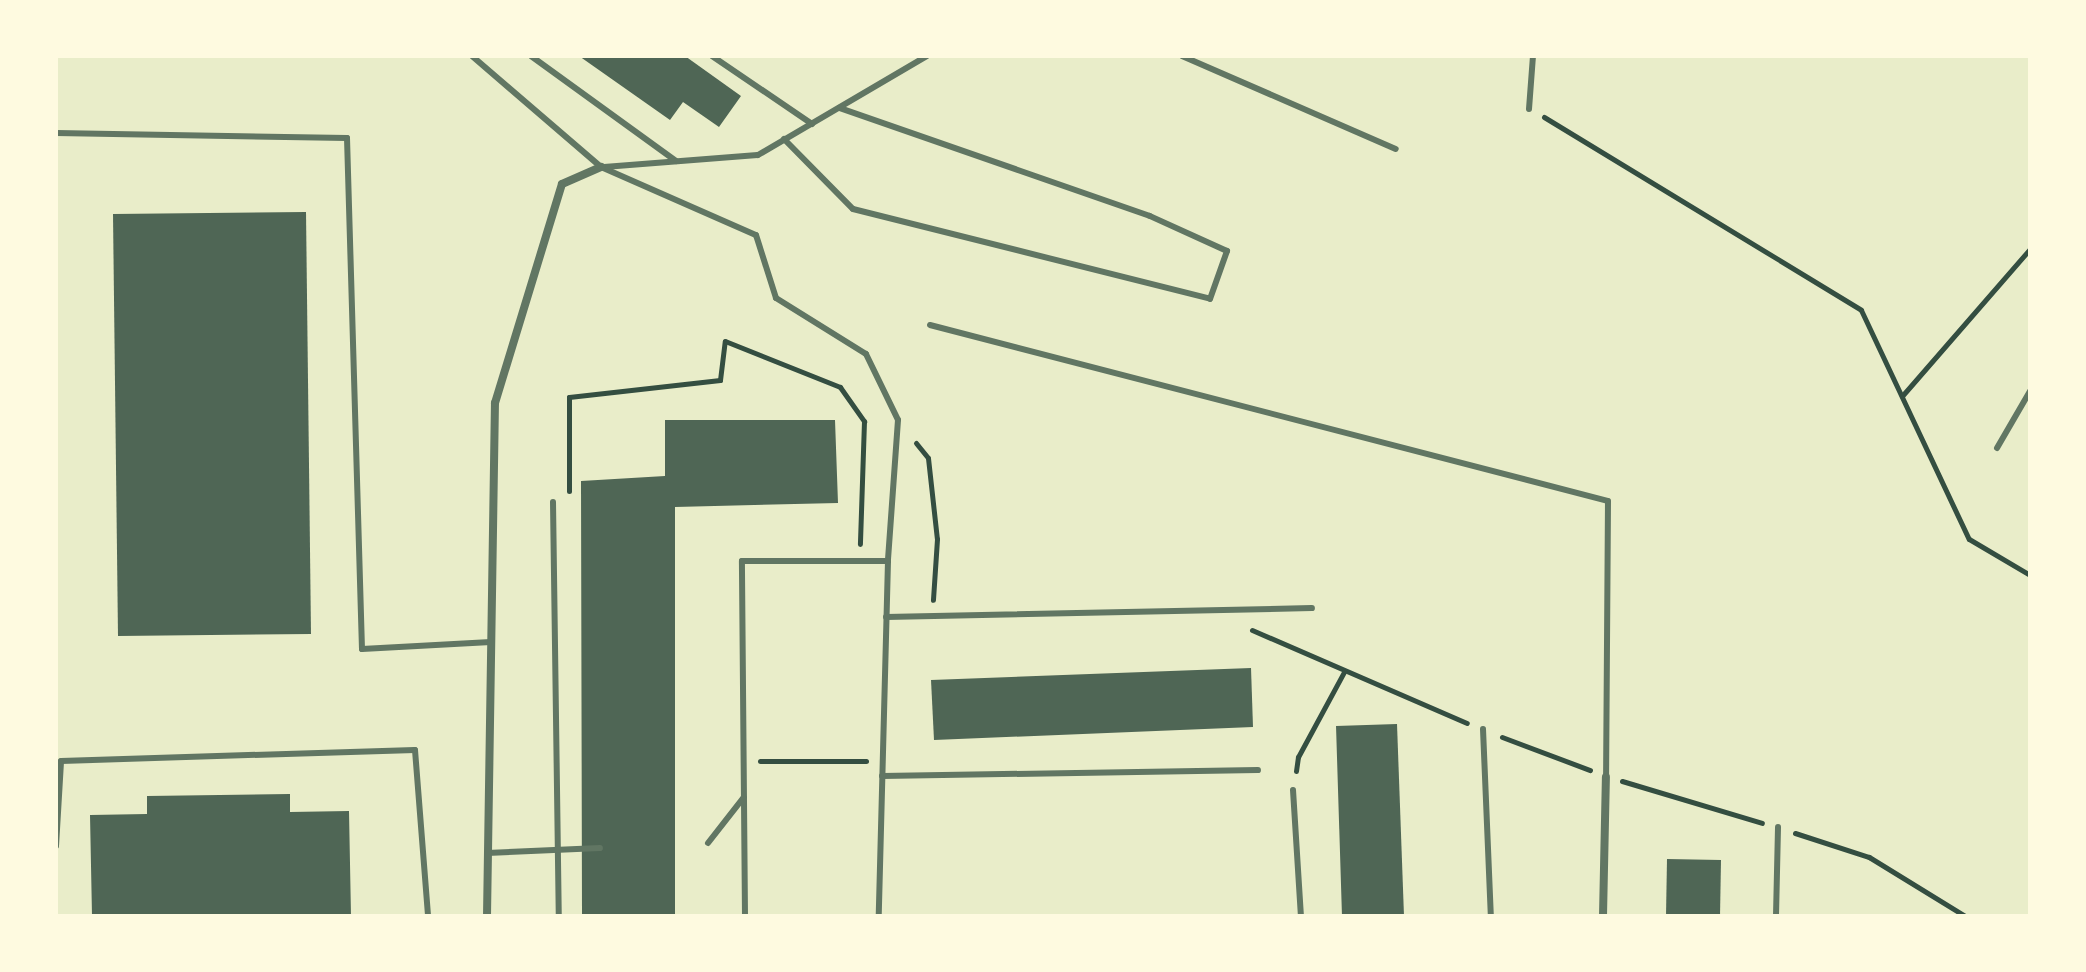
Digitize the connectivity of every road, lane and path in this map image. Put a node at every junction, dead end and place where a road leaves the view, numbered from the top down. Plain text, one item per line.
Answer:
1 (472, 56) edge
2 (531, 56) edge
3 (712, 56) edge
4 (927, 56) edge
5 (1182, 56) edge
6 (1533, 56) edge
7 (839, 108) junction
8 (1529, 109) joint
9 (812, 124) junction
10 (56, 133) edge
11 (784, 139) junction
12 (1396, 149) dead end
13 (676, 161) junction
14 (601, 167) junction
15 (2030, 249) edge
16 (930, 325) dead end
17 (2030, 391) edge
18 (1902, 396) junction
19 (898, 420) junction
20 (1997, 448) dead end
21 (553, 502) dead end
22 (569, 506) dead end
23 (859, 561) junction
24 (888, 561) junction
25 (2030, 575) edge
26 (1312, 608) dead end
27 (931, 616) junction
28 (886, 617) junction
29 (491, 642) junction
30 (1300, 652) dead end
31 (1327, 665) dead end
32 (1344, 672) dead end
33 (1483, 729) dead end
34 (1298, 757) dead end
35 (744, 761) junction
36 (883, 762) junction
37 (1258, 770) dead end
38 (882, 776) junction
39 (1606, 777) joint
40 (1293, 790) dead end
41 (744, 797) junction
42 (1778, 827) dead end
43 (708, 843) dead end
44 (56, 846) edge
45 (600, 848) dead end
46 (558, 850) junction
47 (487, 853) junction
48 (428, 916) edge
49 (487, 916) edge
50 (559, 916) edge
51 (745, 916) edge
52 (879, 916) edge
53 (1301, 916) edge
54 (1491, 916) edge
55 (1603, 916) edge
56 (1776, 916) edge

1 - 14 lane
2 - 13 lane
3 - 9 lane
4 - 7 lane
5 - 12 lane
6 - 8 lane
7 - 9 lane
7 - 11 lane
8 - 18 path
9 - 11 lane
10 - 29 lane
11 - 13 lane
13 - 14 lane
14 - 19 lane
14 - 29 street
15 - 18 path
16 - 39 lane
17 - 20 lane
18 - 25 path
19 - 24 lane
19 - 27 path
21 - 46 lane
22 - 23 path
23 - 24 lane
23 - 35 lane
24 - 28 lane
26 - 27 lane
27 - 28 lane
28 - 36 lane
29 - 47 street
30 - 31 path
32 - 34 path
33 - 54 lane
35 - 36 path
35 - 41 lane
36 - 38 lane
37 - 38 lane
38 - 52 lane
39 - 55 street
40 - 53 lane
41 - 43 lane
41 - 51 lane
42 - 56 lane
44 - 48 lane
45 - 46 lane
46 - 47 lane
46 - 50 lane
47 - 49 street

